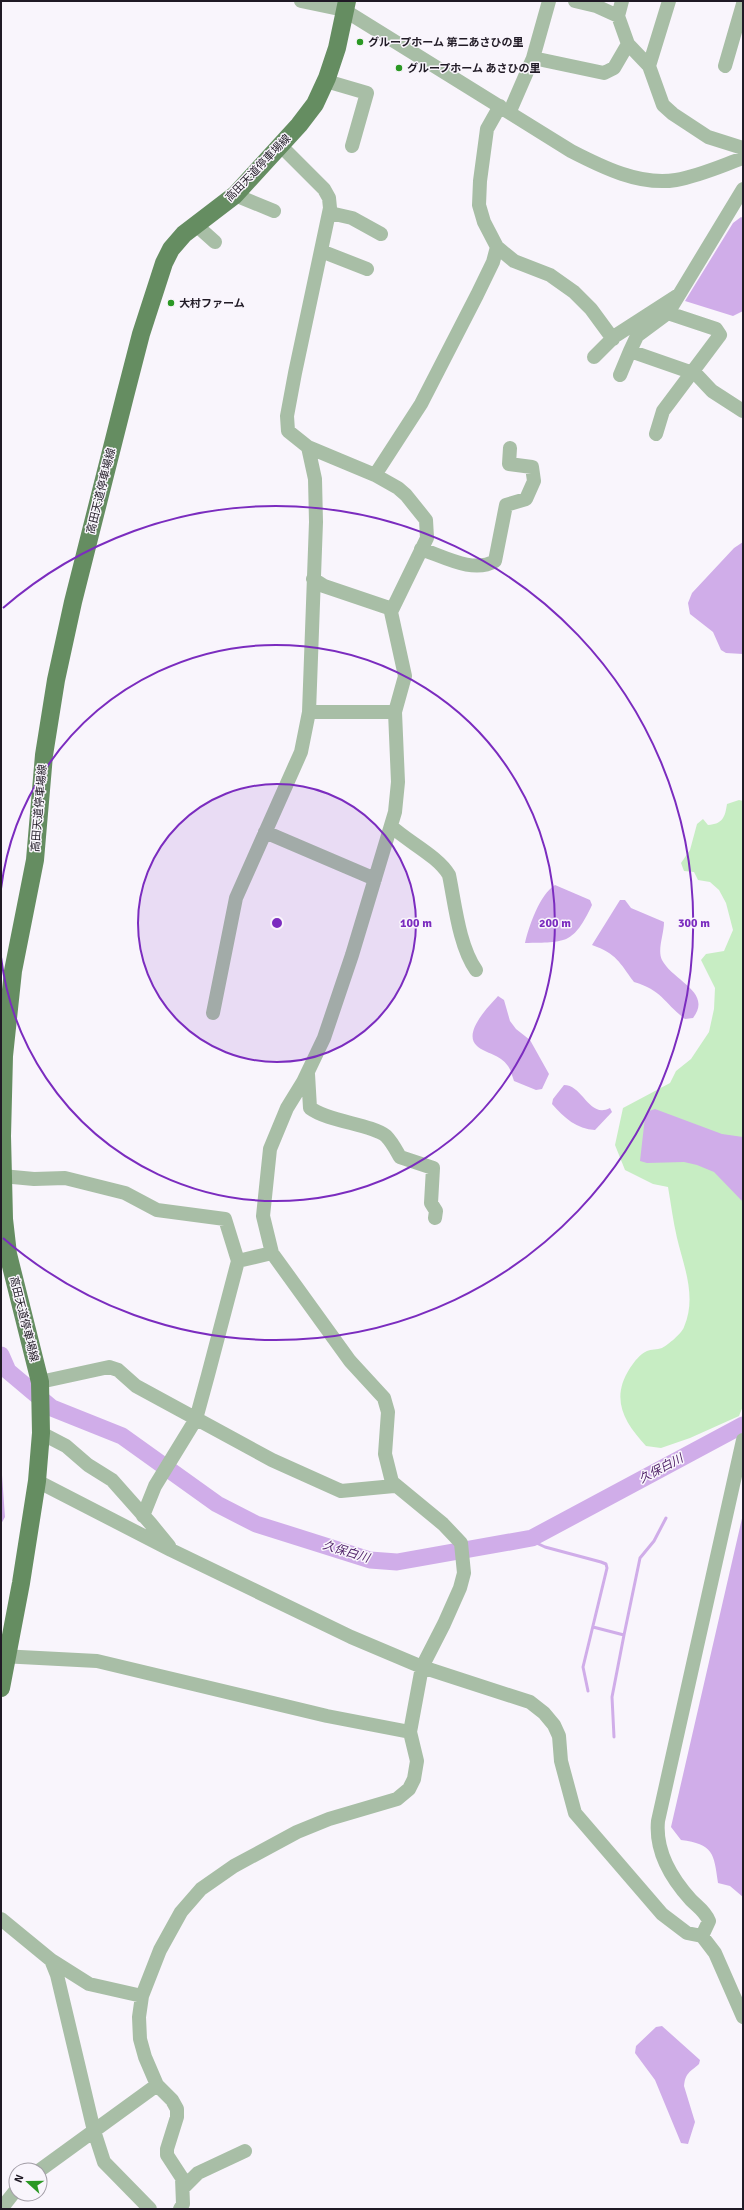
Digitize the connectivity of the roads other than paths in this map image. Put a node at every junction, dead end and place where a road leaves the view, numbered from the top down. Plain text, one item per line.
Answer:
1 (301, 1) edge
2 (549, 1) edge
3 (575, 1) edge
4 (622, 1) edge
5 (669, 1) edge
6 (743, 4) edge
7 (346, 6) edge
8 (618, 16) junction
9 (628, 44) junction
10 (533, 58) junction
11 (649, 66) junction
12 (725, 66) dead end
13 (326, 81) junction
14 (505, 109) junction
15 (280, 145) junction
16 (352, 146) dead end
17 (743, 148) edge
18 (743, 158) edge
19 (743, 190) edge
20 (235, 195) junction
21 (274, 212) dead end
22 (330, 213) junction
23 (196, 225) junction
24 (381, 234) dead end
25 (215, 242) dead end
26 (497, 247) junction
27 (321, 251) junction
28 (367, 269) dead end
29 (678, 295) junction
30 (668, 313) junction
31 (613, 338) junction
32 (630, 351) junction
33 (594, 357) dead end
34 (693, 372) junction
35 (620, 375) dead end
36 (743, 412) edge
37 (656, 434) dead end
38 (308, 447) junction
39 (510, 448) dead end
40 (375, 475) junction
41 (421, 549) junction
42 (313, 579) junction
43 (392, 610) junction
44 (309, 712) junction
45 (395, 712) junction
46 (391, 826) junction
47 (265, 832) junction
48 (375, 879) junction
49 (476, 970) dead end
50 (213, 1013) dead end
51 (308, 1072) junction
52 (2, 1176) junction
53 (435, 1218) dead end
54 (272, 1253) junction
55 (238, 1261) junction
56 (40, 1382) junction
57 (196, 1419) junction
58 (41, 1433) junction
59 (743, 1440) edge
60 (37, 1481) junction
61 (394, 1486) junction
62 (143, 1516) junction
63 (171, 1550) junction
64 (4, 1656) edge
65 (422, 1667) junction
66 (1, 1688) edge
67 (410, 1732) junction
68 (1, 1920) edge
69 (702, 1936) junction
70 (51, 1960) junction
71 (142, 1996) junction
72 (743, 2016) edge
73 (157, 2085) junction
74 (94, 2131) junction
75 (245, 2151) dead end
76 (48, 2164) edge
77 (183, 2188) junction
78 (8, 2200) edge
79 (1, 2209) edge
80 (150, 2209) edge
81 (180, 2209) edge

1 - 7 street
2 - 10 street
3 - 8 street
4 - 8 street
5 - 11 street
6 - 12 street
7 - 13 main road, 高田天道停車場線
7 - 14 street
8 - 9 street
9 - 10 street
9 - 11 street
10 - 14 street
11 - 17 street
13 - 15 main road, 高田天道停車場線
13 - 16 street
14 - 18 street
14 - 26 street
15 - 20 main road, 高田天道停車場線
15 - 22 street
19 - 29 street
20 - 21 street
20 - 23 main road, 高田天道停車場線
22 - 24 street
22 - 27 street
23 - 25 street
23 - 52 main road, 高田天道停車場線
26 - 31 street
26 - 40 street
27 - 28 street
27 - 38 street
29 - 30 street
29 - 31 street
30 - 32 street
30 - 34 street
31 - 33 street
32 - 34 street
32 - 35 street
34 - 36 street
34 - 37 street
38 - 40 street
38 - 42 street
39 - 41 street
40 - 41 street
41 - 43 street
42 - 43 street
42 - 44 street
43 - 45 street
44 - 45 street
44 - 47 street
45 - 46 street
46 - 48 street
46 - 49 street
47 - 48 street
47 - 50 street
48 - 51 street
51 - 53 street
51 - 54 street
52 - 55 street
52 - 56 main road, 高田天道停車場線
54 - 55 street
54 - 61 street
55 - 57 street
56 - 57 street
56 - 58 main road, 高田天道停車場線
57 - 61 street
57 - 62 street
58 - 60 main road, 高田天道停車場線
58 - 62 street
59 - 69 street
60 - 63 street
60 - 64 main road, 高田天道停車場線
61 - 65 street
62 - 63 street
63 - 65 street
64 - 66 main road, 高田天道停車場線
64 - 67 street
65 - 67 street
65 - 69 street
67 - 71 street
68 - 70 street
69 - 72 street
70 - 71 street
70 - 74 street
71 - 73 street
73 - 74 street
73 - 77 street
74 - 76 street
74 - 80 street
75 - 77 street
77 - 81 street
78 - 79 street

